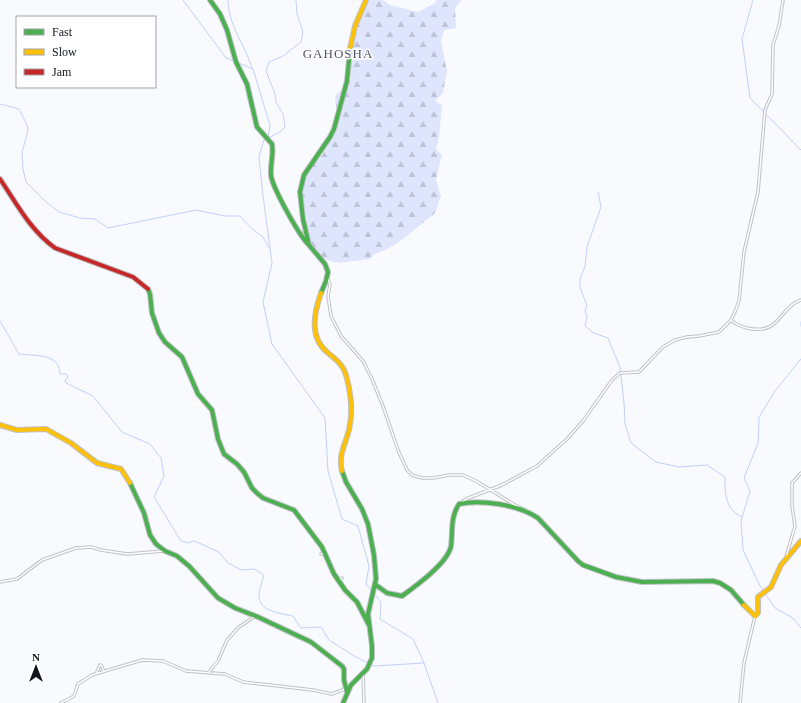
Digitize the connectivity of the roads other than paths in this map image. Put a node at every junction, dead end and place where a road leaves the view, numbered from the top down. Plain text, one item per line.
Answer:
1 (210, 0) edge
2 (366, 0) edge
3 (783, 0) edge
4 (778, 38) dead end
5 (774, 39) junction
6 (0, 179) edge
7 (309, 245) junction
8 (327, 276) junction
9 (801, 300) edge
10 (731, 320) junction
11 (0, 425) edge
12 (801, 473) edge
13 (490, 490) junction
14 (462, 502) junction
15 (531, 513) junction
16 (801, 541) edge
17 (137, 549) dead end
18 (165, 551) junction
19 (138, 552) junction
20 (786, 557) junction
21 (0, 582) edge
22 (376, 584) junction
23 (255, 616) junction
24 (755, 616) junction
25 (369, 625) junction
26 (104, 672) junction
27 (208, 672) junction
28 (96, 674) junction
29 (363, 674) junction
30 (346, 688) junction
31 (347, 694) junction
32 (61, 703) edge
33 (342, 703) edge
34 (364, 703) edge
35 (740, 703) edge

1 - 7 main road
2 - 7 main road
3 - 5 street
4 - 5 street
5 - 10 street
6 - 25 main road
7 - 8 main road
8 - 13 street
8 - 22 main road
9 - 10 street
10 - 13 street
11 - 18 main road
12 - 20 street
13 - 14 street
13 - 15 street
14 - 15 main road
14 - 22 main road
15 - 24 main road
16 - 20 main road
17 - 19 street
18 - 19 street
18 - 23 main road
19 - 21 street
20 - 24 main road
22 - 25 main road
23 - 27 street
23 - 30 main road
24 - 35 street
25 - 29 main road
26 - 27 street
26 - 28 street
26 - 28 street
27 - 30 street
28 - 32 street
29 - 31 main road
29 - 34 street
30 - 31 main road
31 - 33 main road

